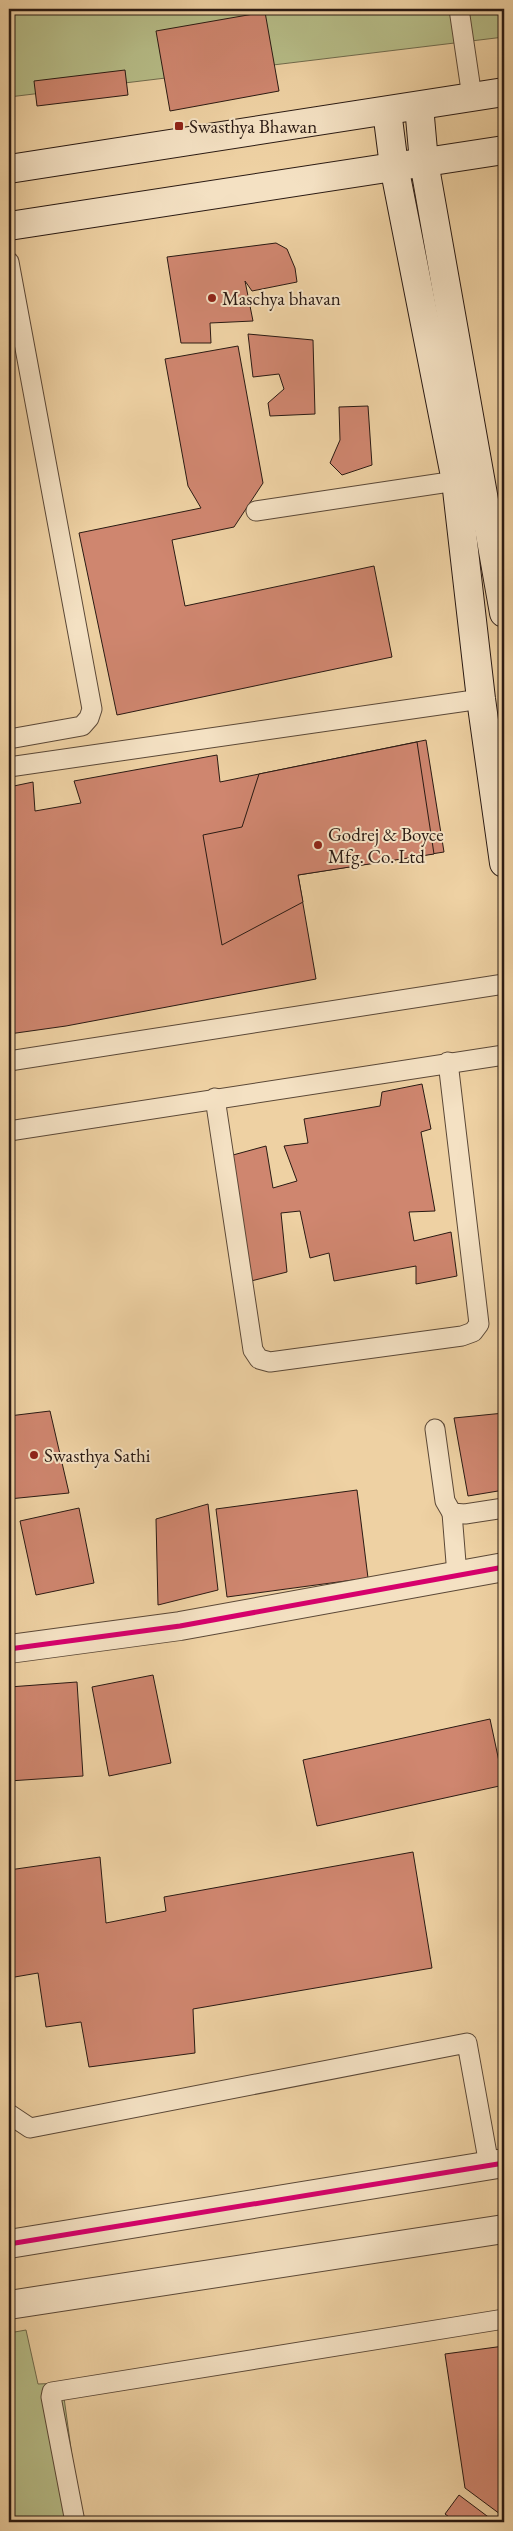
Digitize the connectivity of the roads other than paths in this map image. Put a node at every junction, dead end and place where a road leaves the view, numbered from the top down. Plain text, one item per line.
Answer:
1 (459, 9) edge
2 (504, 92) edge
3 (472, 97) junction
4 (419, 106) junction
5 (387, 111) junction
6 (504, 150) edge
7 (424, 162) junction
8 (394, 166) junction
9 (9, 169) edge
10 (9, 226) edge
11 (9, 262) edge
12 (16, 333) edge
13 (456, 481) junction
14 (256, 511) dead end
15 (500, 557) edge
16 (504, 614) edge
17 (481, 699) junction
18 (9, 739) edge
19 (9, 766) edge
20 (504, 863) edge
21 (504, 984) edge
22 (504, 1055) edge
23 (9, 1061) edge
24 (448, 1062) junction
25 (215, 1098) junction
26 (9, 1131) edge
27 (435, 1429) dead end
28 (504, 1508) edge
29 (452, 1513) junction
30 (504, 1567) edge
31 (457, 1575) junction
32 (9, 1649) edge
33 (9, 2114) edge
34 (497, 2164) edge
35 (504, 2229) edge
36 (9, 2244) edge
37 (9, 2305) edge
38 (504, 2319) edge
39 (75, 2522) edge

1 - 3 lane
2 - 3 main road
3 - 4 main road
4 - 5 main road
4 - 7 main road
5 - 8 main road
5 - 9 main road
6 - 7 main road
7 - 8 main road
7 - 15 main road
8 - 10 main road
8 - 13 main road
11 - 12 lane
12 - 18 lane
13 - 14 lane
13 - 17 main road
15 - 16 main road
17 - 19 lane
17 - 20 main road
21 - 23 lane
22 - 24 lane
24 - 25 lane
24 - 25 lane
25 - 26 lane
27 - 29 lane
28 - 29 lane
29 - 31 lane
30 - 31 main road
31 - 32 main road
33 - 34 lane
34 - 36 main road
35 - 37 main road
38 - 39 lane

